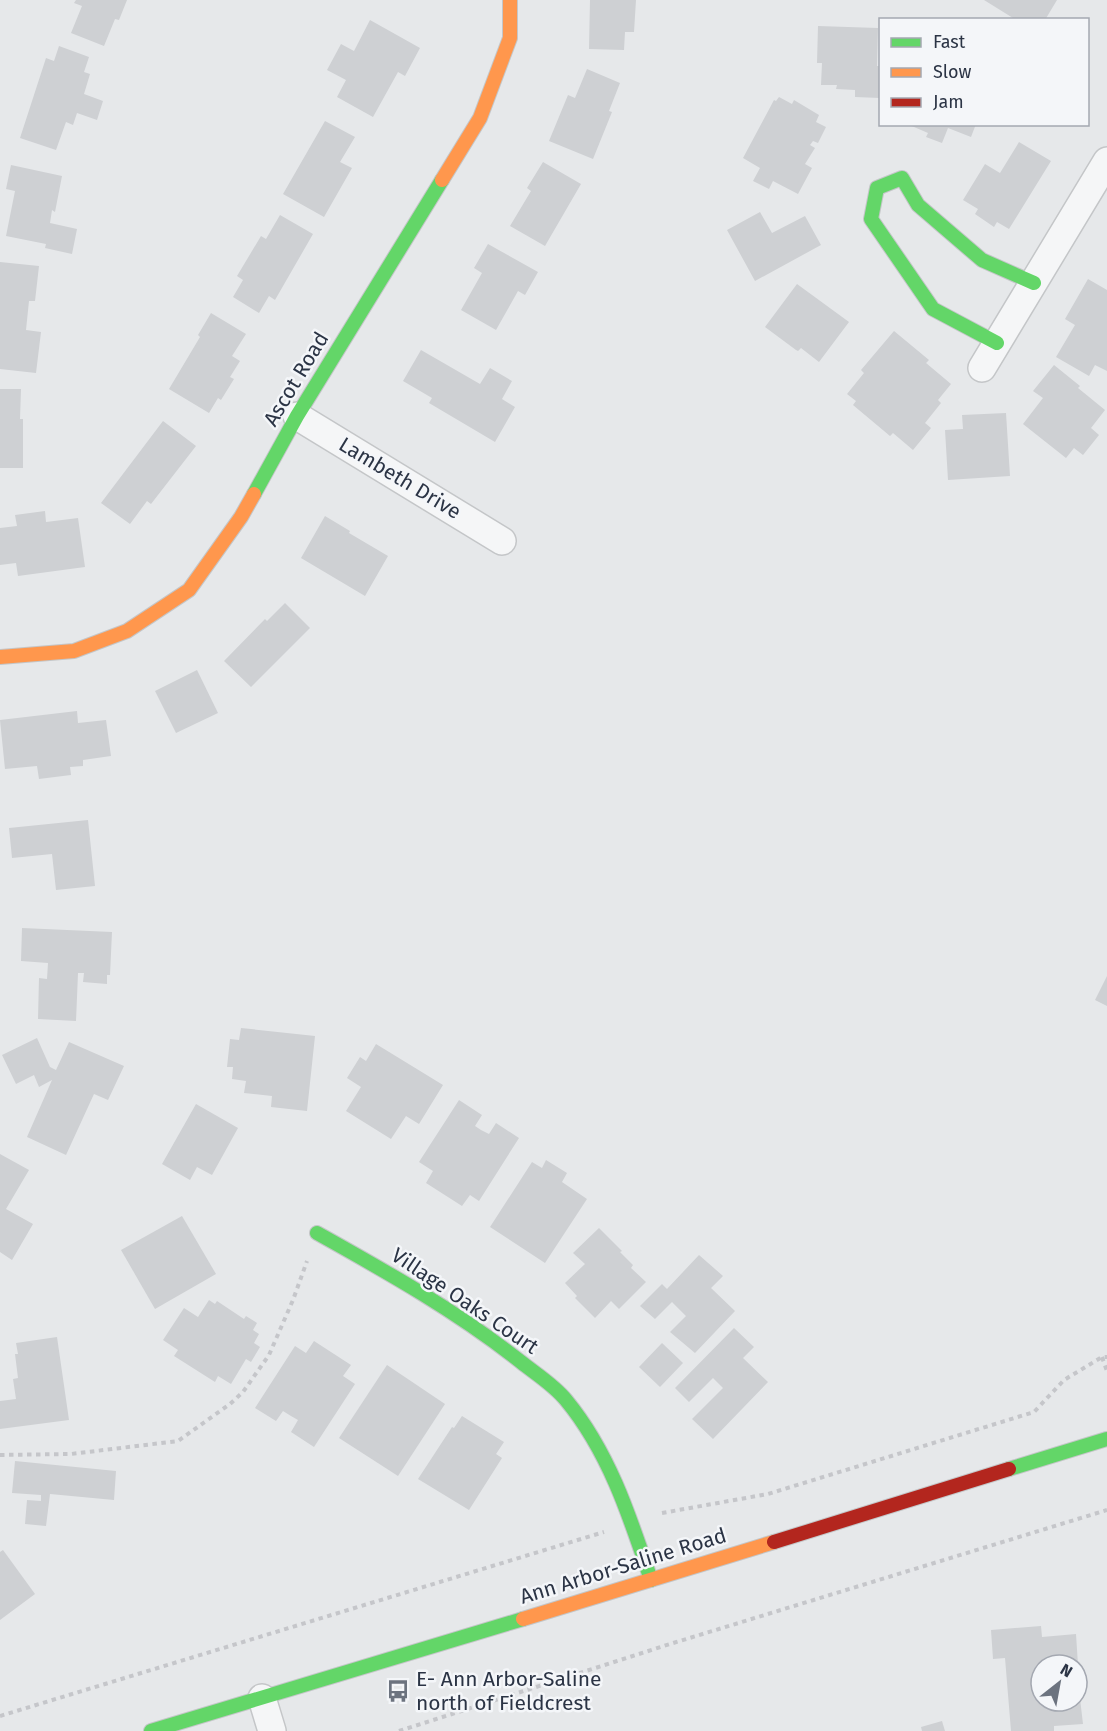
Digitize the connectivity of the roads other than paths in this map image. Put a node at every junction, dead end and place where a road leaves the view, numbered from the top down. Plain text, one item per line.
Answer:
1 (510, 0) edge
2 (1107, 160) edge
3 (1034, 283) junction
4 (997, 343) junction
5 (982, 368) dead end
6 (297, 416) junction
7 (502, 540) dead end
8 (0, 657) edge
9 (317, 1233) road end
10 (1107, 1439) edge
11 (651, 1580) junction
12 (262, 1698) junction
13 (151, 1731) edge
14 (272, 1731) edge

1 - 6 street, Ascot Road
2 - 3 street
3 - 4 street
3 - 4 street
4 - 5 street
6 - 7 street, Lambeth Drive
6 - 8 street, Ascot Road
9 - 11 street, Village Oaks Court
10 - 11 street, Ann Arbor-Saline Road
11 - 12 street, Ann Arbor-Saline Road
12 - 13 street, Ann Arbor-Saline Road
12 - 14 street

